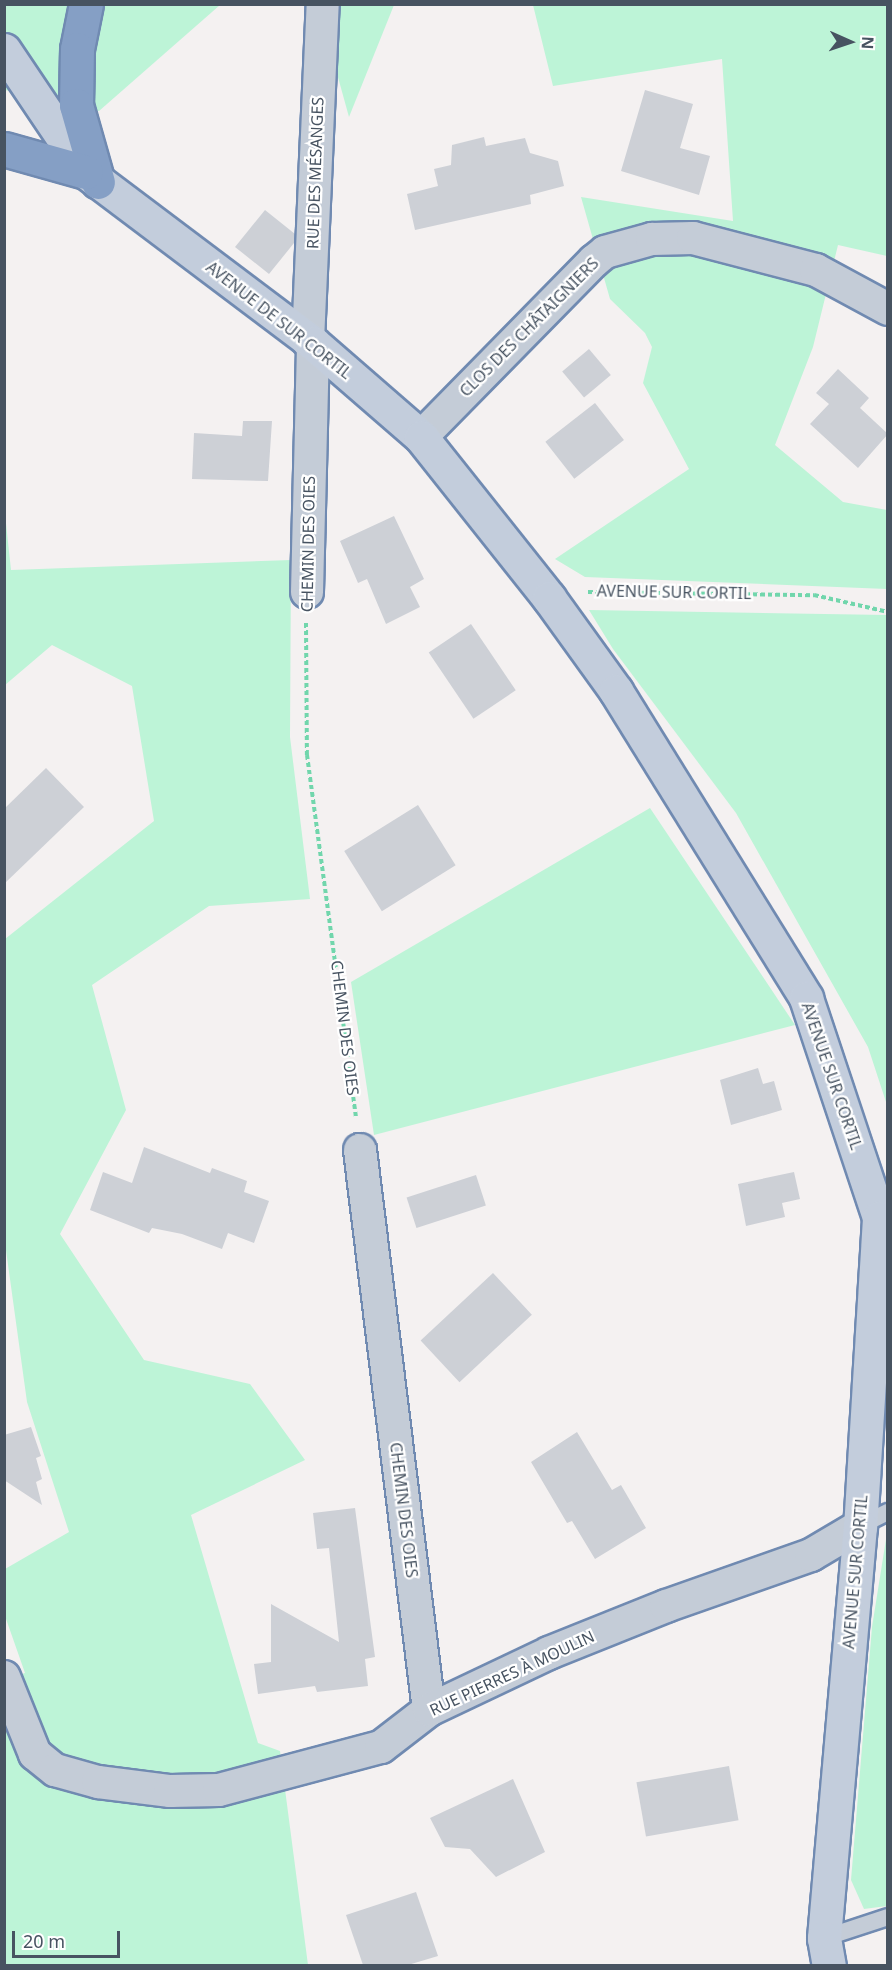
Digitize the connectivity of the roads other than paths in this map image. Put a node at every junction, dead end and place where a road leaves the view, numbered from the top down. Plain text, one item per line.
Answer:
1 (86, 4) edge
2 (323, 4) edge
3 (4, 50) edge
4 (4, 149) edge
5 (92, 177) junction
6 (888, 309) edge
7 (311, 342) junction
8 (421, 437) junction
9 (307, 592) road end
10 (549, 598) joint
11 (360, 1150) road end
12 (874, 1519) edge
13 (4, 1677) edge
14 (429, 1710) junction
15 (888, 1917) edge
16 (827, 1952) edge

1 - 5 highway
2 - 7 street, RUE DES MÉSANGES
3 - 5 main road, AVENUE DE SUR CORTIL
4 - 5 highway
5 - 7 main road, AVENUE DE SUR CORTIL
6 - 8 street, CLOS DES CHÂTAIGNIERS
7 - 8 main road, AVENUE DE SUR CORTIL
7 - 9 street, CHEMIN DES OIES
8 - 10 main road, AVENUE DE SUR CORTIL
10 - 12 main road, AVENUE SUR CORTIL
11 - 14 street, CHEMIN DES OIES
12 - 14 street, RUE PIERRES À MOULIN
12 - 16 main road, AVENUE SUR CORTIL
13 - 14 street, RUE PIERRES À MOULIN
15 - 16 lane

